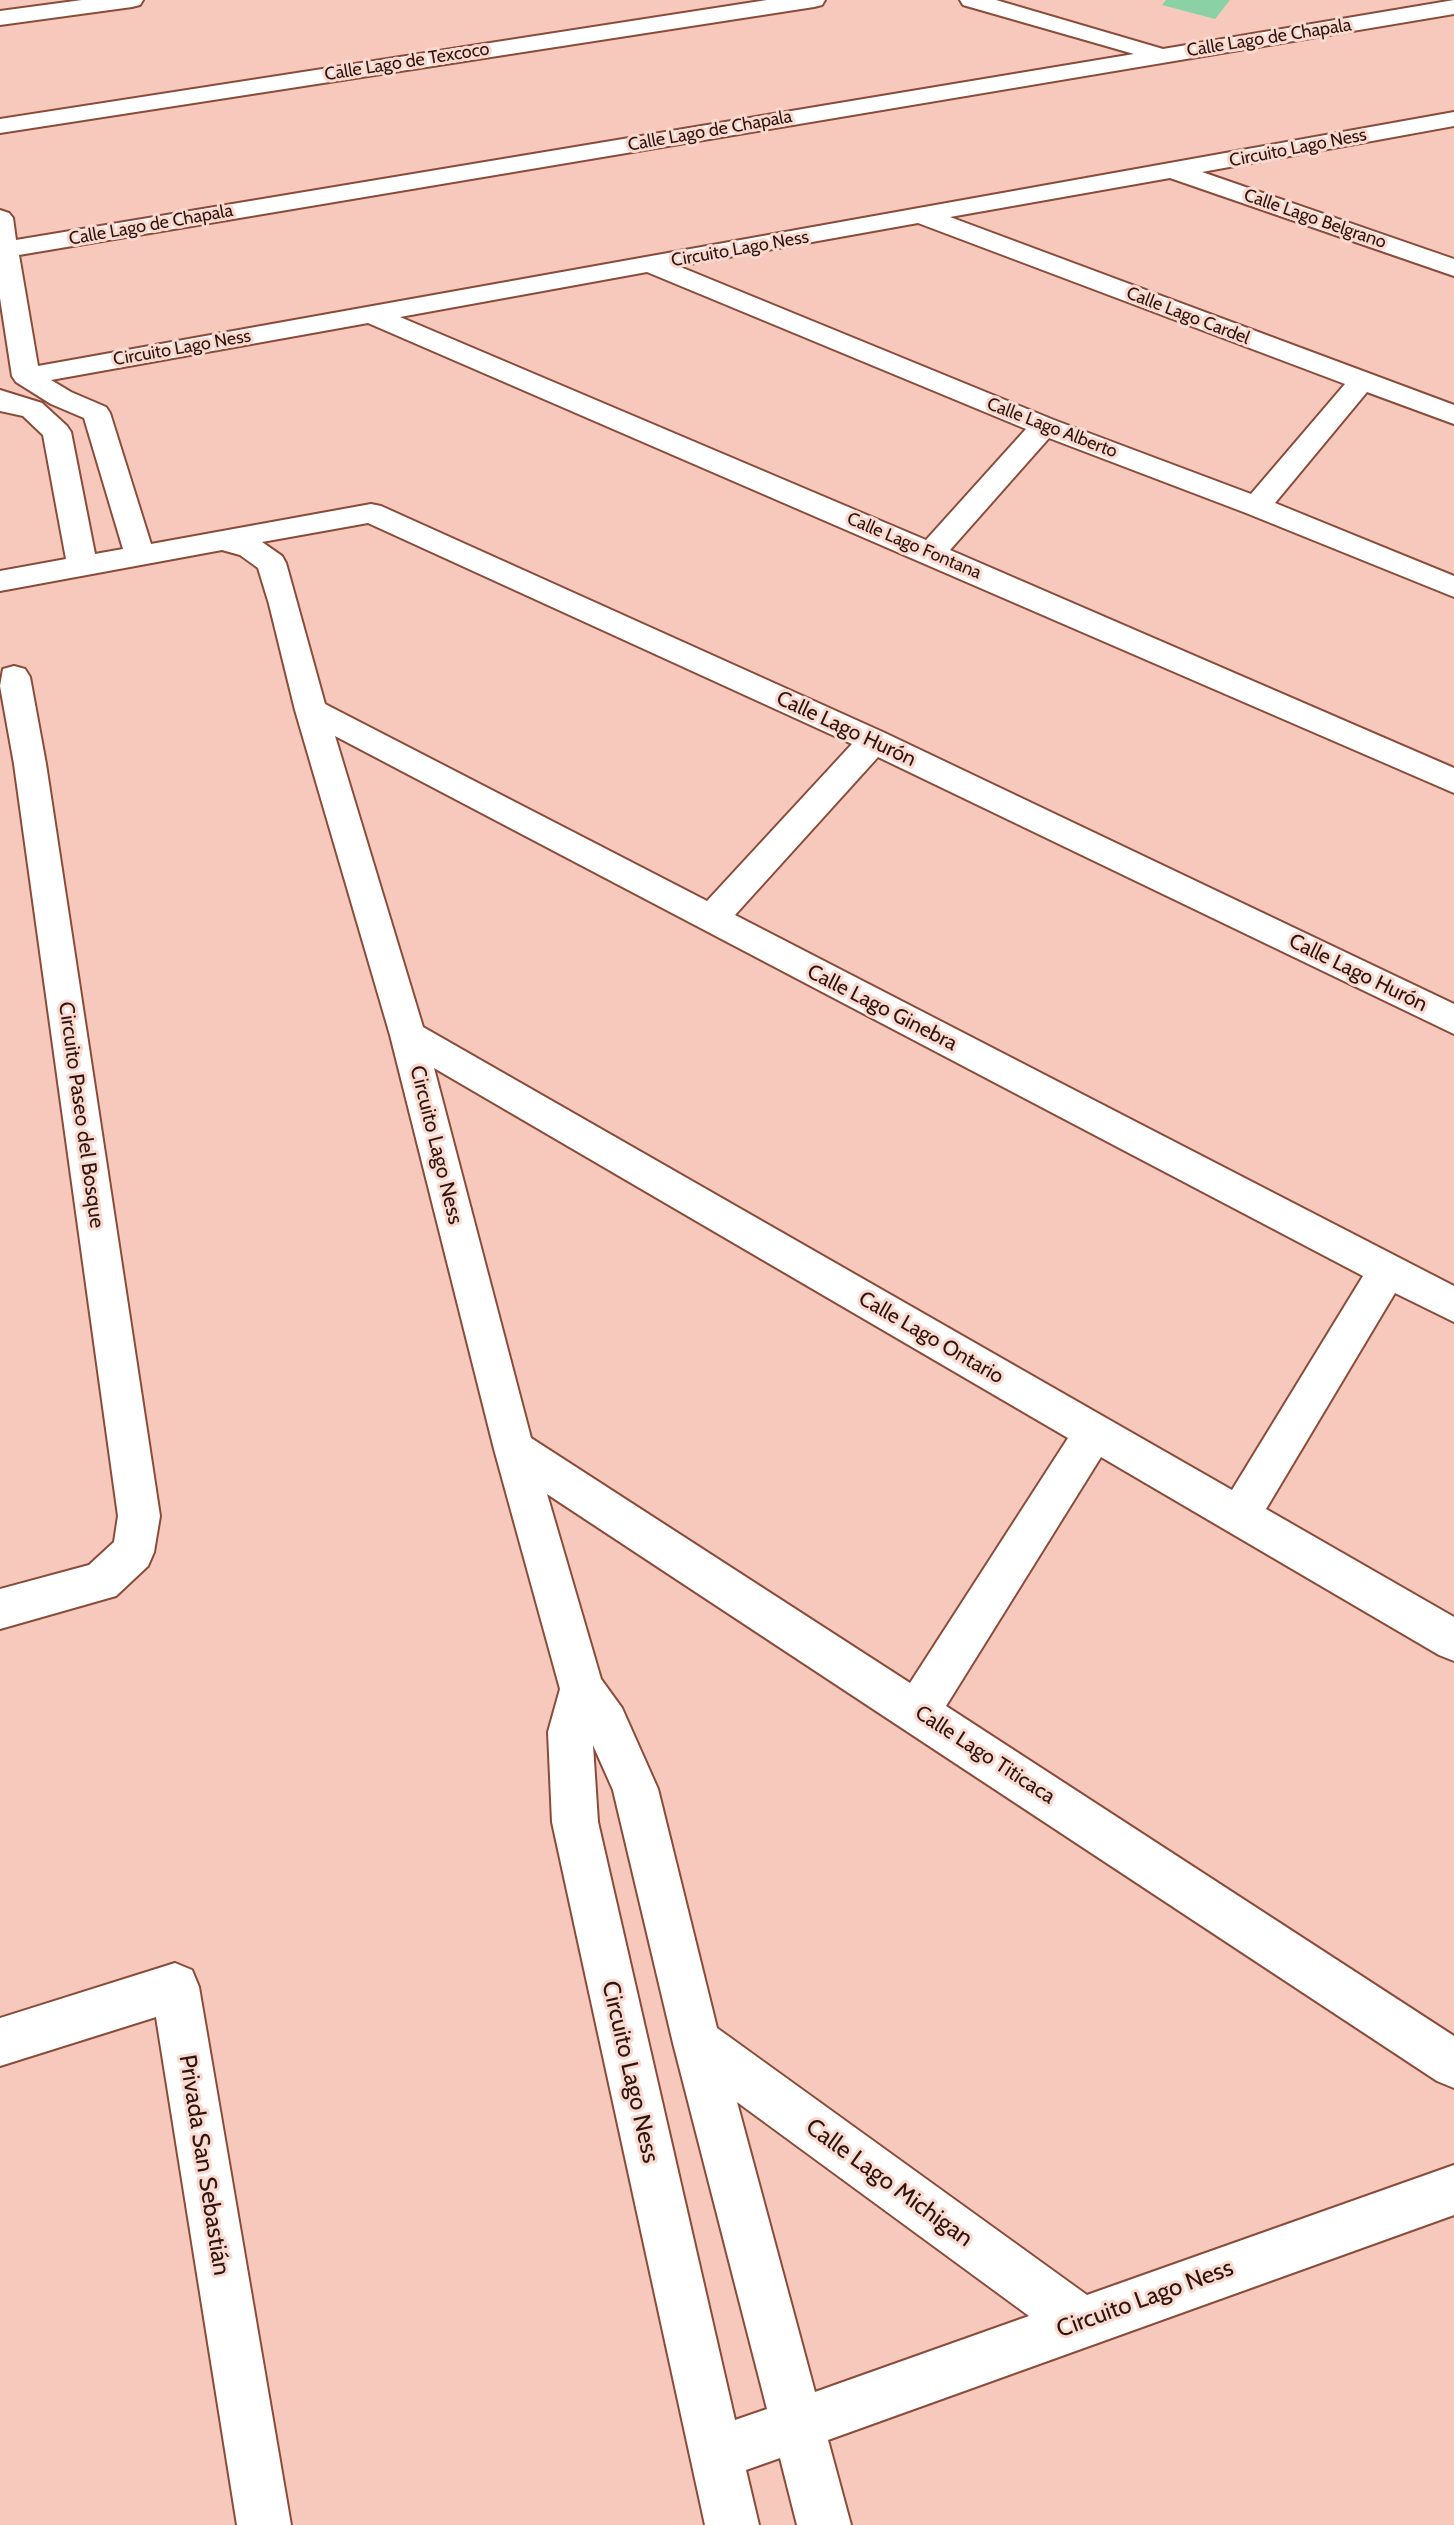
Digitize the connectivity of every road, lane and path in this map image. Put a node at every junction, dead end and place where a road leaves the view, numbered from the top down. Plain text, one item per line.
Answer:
1 (132, 0) edge
2 (645, 0) edge
3 (814, 0) edge
4 (971, 0) edge
5 (1371, 0) edge
6 (1454, 7) edge
7 (1420, 13) junction
8 (0, 18) edge
9 (657, 22) junction
10 (1166, 55) junction
11 (1454, 119) edge
12 (0, 126) edge
13 (1415, 126) junction
14 (1454, 139) edge
15 (1176, 171) junction
16 (923, 216) junction
17 (0, 218) edge
18 (4, 249) edge
19 (652, 265) junction
20 (1454, 268) edge
21 (373, 315) junction
22 (97, 363) junction
23 (26, 376) junction
24 (1361, 382) junction
25 (61, 398) junction
26 (0, 399) edge
27 (1451, 408) edge
28 (32, 409) junction
29 (0, 415) edge
30 (1044, 426) junction
31 (1256, 506) junction
32 (222, 540) junction
33 (150, 552) junction
34 (931, 553) junction
35 (82, 565) junction
36 (0, 581) edge
37 (1454, 587) edge
38 (284, 604) junction
39 (14, 677) dead end
40 (312, 710) junction
41 (874, 741) junction
42 (15, 767) edge
43 (1451, 775) edge
44 (711, 919) junction
45 (1454, 1020) edge
46 (408, 1035) junction
47 (1387, 1271) junction
48 (1454, 1305) edge
49 (1094, 1433) junction
50 (514, 1449) junction
51 (1240, 1515) junction
52 (0, 1609) edge
53 (1454, 1640) edge
54 (582, 1689) junction
55 (918, 1711) junction
56 (0, 2042) edge
57 (697, 2043) junction
58 (1454, 2064) edge
59 (1454, 2190) edge
60 (1080, 2322) junction
61 (798, 2424) junction
62 (716, 2454) junction
63 (264, 2525) edge
64 (732, 2525) edge
65 (824, 2525) edge

1 - 8 street
2 - 9 street
3 - 9 street, Calle Lago de Texcoco
4 - 10 street
5 - 7 street
6 - 7 street, Calle Lago de Chapala
7 - 10 street, Calle Lago de Chapala
9 - 12 street, Calle Lago de Texcoco
10 - 18 street, Calle Lago de Chapala
11 - 13 street, Circuito Lago Ness
13 - 14 street
13 - 15 street, Circuito Lago Ness
15 - 16 street, Circuito Lago Ness
15 - 20 street, Calle Lago Belgrano
16 - 19 street, Circuito Lago Ness
16 - 24 street, Calle Lago Cardel
17 - 18 street
18 - 23 street
19 - 21 street, Circuito Lago Ness
19 - 30 street, Calle Lago Alberto
21 - 22 street, Circuito Lago Ness
21 - 34 street, Calle Lago Fontana
22 - 23 street, Circuito Lago Ness
22 - 25 street
23 - 25 street
24 - 27 street, Calle Lago Cardel
24 - 31 street
25 - 28 street
25 - 33 street
26 - 28 street
28 - 29 street
28 - 35 street
30 - 31 street, Calle Lago Alberto
30 - 34 street
31 - 37 street, Calle Lago Alberto
32 - 33 street, Calle Lago Hurón
32 - 38 street, Circuito Lago Ness
32 - 41 street, Calle Lago Hurón
33 - 35 street
33 - 38 street
34 - 43 street, Calle Lago Fontana
35 - 36 street
38 - 40 street, Circuito Lago Ness
39 - 42 street, Circuito Paseo del Bosque
40 - 44 street, Calle Lago Ginebra
40 - 46 street, Circuito Lago Ness
41 - 44 street
41 - 45 street, Calle Lago Hurón
42 - 52 street, Circuito Paseo del Bosque
44 - 47 street, Calle Lago Ginebra
46 - 49 street, Calle Lago Ontario
46 - 50 street, Circuito Lago Ness
47 - 48 street, Calle Lago Ginebra
47 - 51 street
49 - 51 street, Calle Lago Ontario
49 - 55 street
50 - 54 street, Circuito Lago Ness
50 - 55 street, Calle Lago Titicaca
51 - 53 street, Calle Lago Ontario
54 - 57 street, Circuito Lago Ness
54 - 62 street, Circuito Lago Ness
55 - 58 street, Calle Lago Titicaca
56 - 63 street, Privada San Sebastián
57 - 60 street, Calle Lago Michigan
57 - 61 street, Circuito Lago Ness
59 - 60 street, Circuito Lago Ness
60 - 61 street, Circuito Lago Ness
61 - 62 street, Circuito Lago Ness
61 - 65 street, Circuito Lago Ness
62 - 64 street, Circuito Lago Ness

